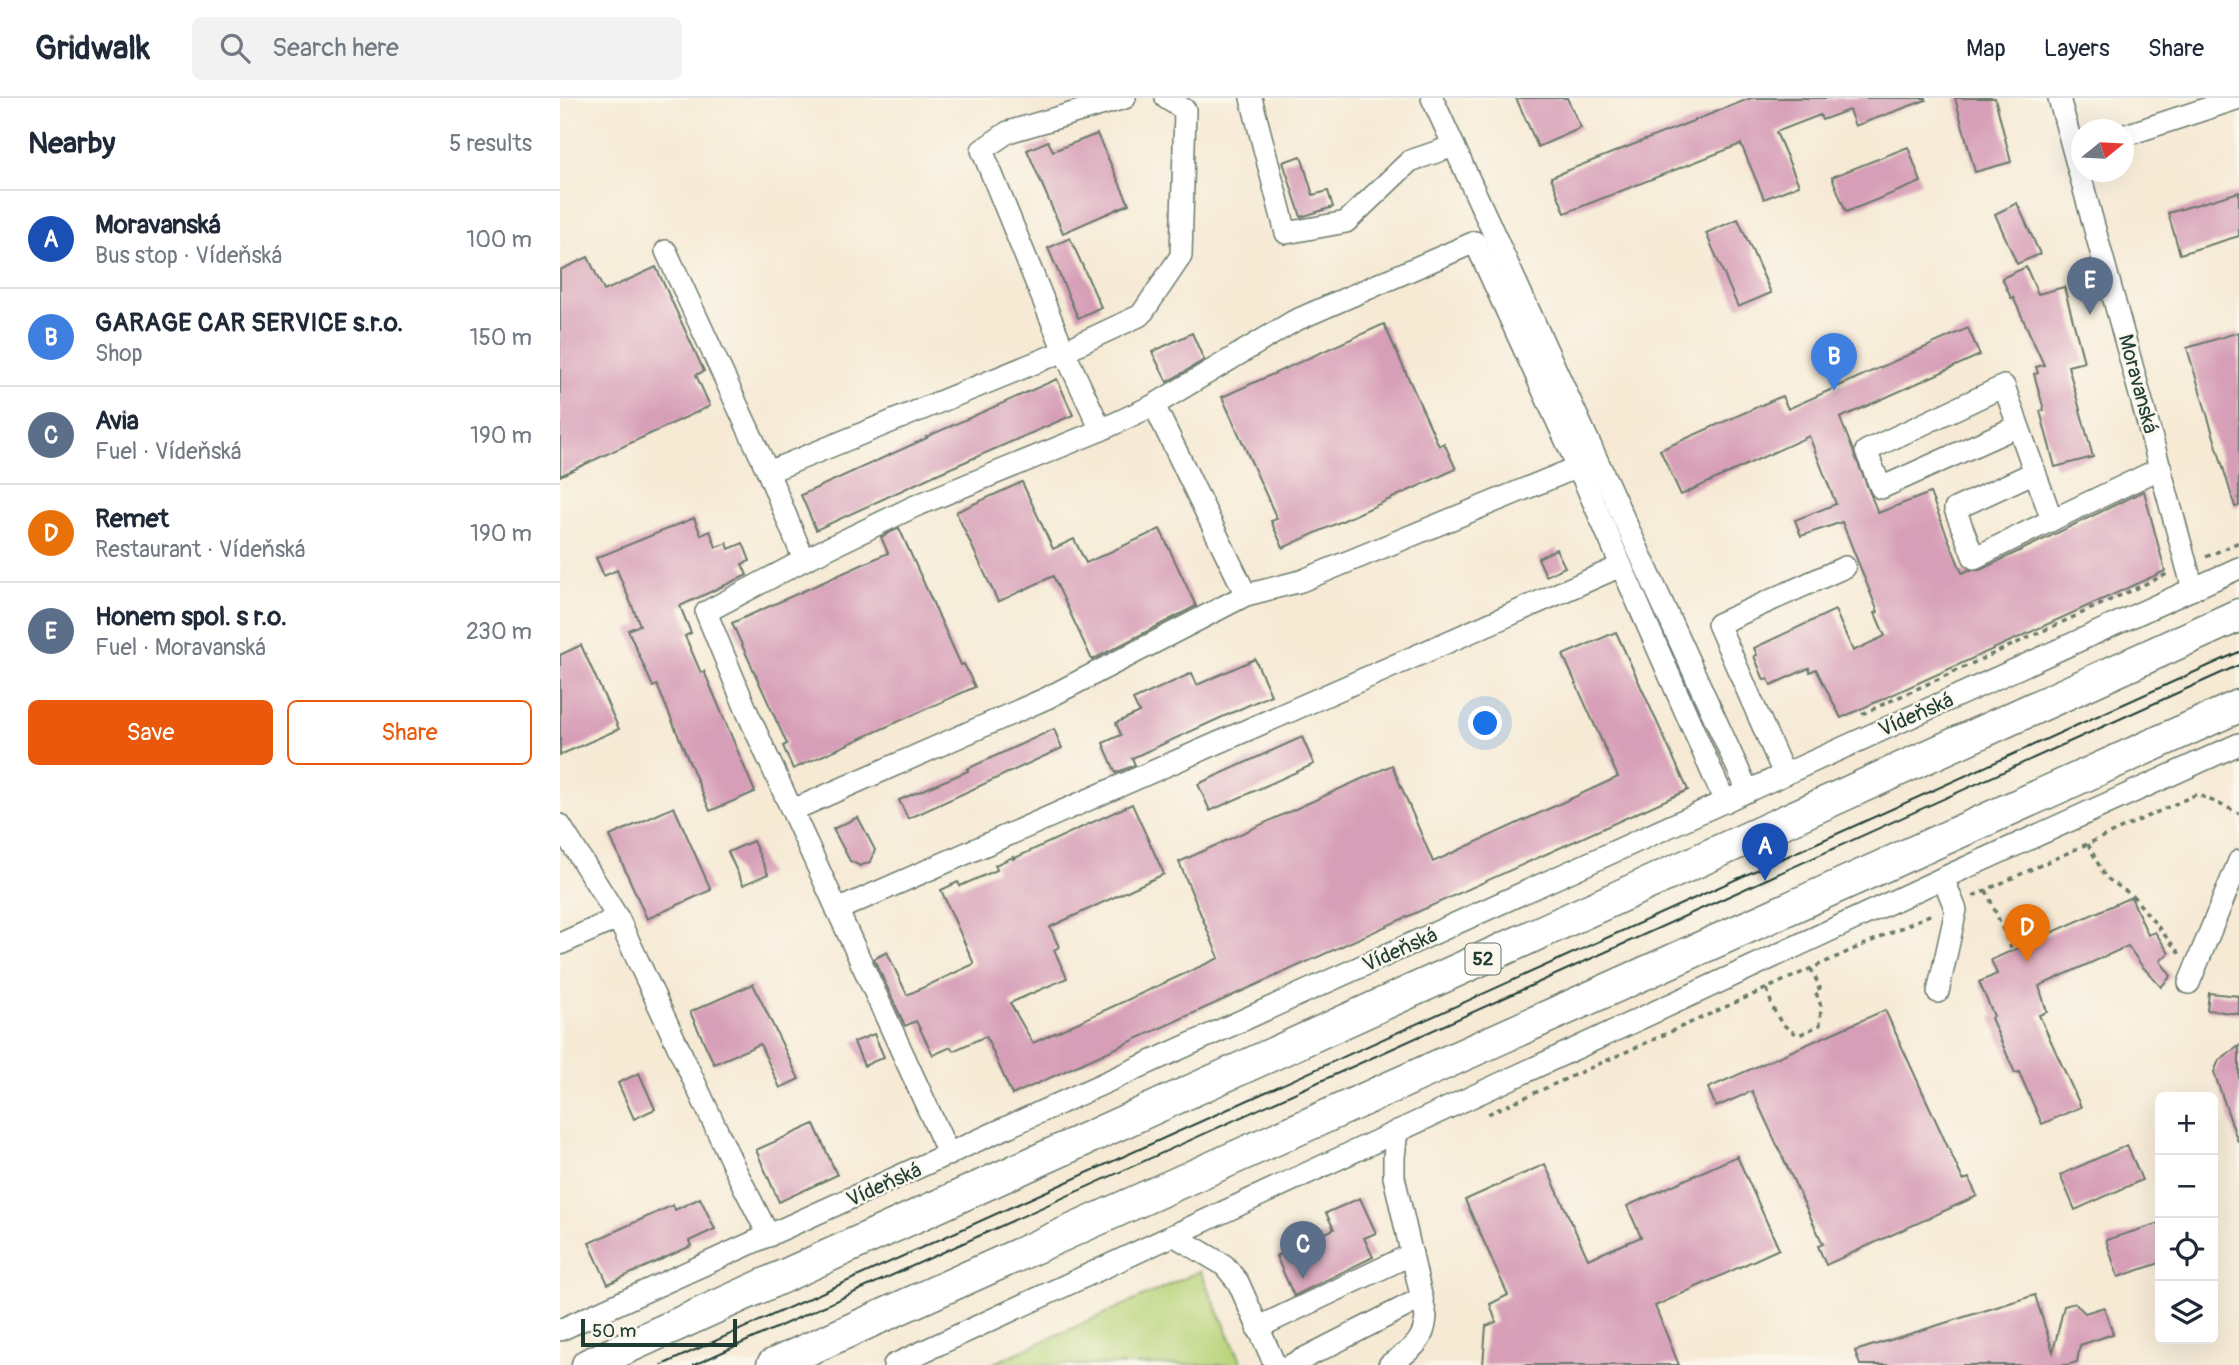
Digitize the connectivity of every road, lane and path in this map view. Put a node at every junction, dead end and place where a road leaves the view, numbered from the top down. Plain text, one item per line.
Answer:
1 (1125, 98) edge
2 (1166, 98) edge
3 (1251, 98) edge
4 (1432, 98) edge
5 (2059, 98) edge
6 (2239, 98) edge
7 (2071, 131) edge
8 (2134, 132) edge
9 (1454, 146) junction
10 (2086, 182) edge
11 (666, 251) dead end
12 (1064, 351) junction
13 (1154, 405) junction
14 (2018, 426) junction
15 (1101, 430) junction
16 (1578, 467) junction
17 (2161, 468) junction
18 (768, 472) junction
19 (2035, 472) junction
20 (2052, 520) junction
21 (2239, 542) edge
22 (804, 560) junction
23 (2187, 565) junction
24 (1621, 566) junction
25 (1845, 567) dead end
26 (2239, 568) edge
27 (2193, 589) junction
28 (1246, 595) junction
29 (2239, 615) edge
30 (2239, 706) edge
31 (1854, 718) dead end
32 (2238, 749) edge
33 (1784, 774) junction
34 (1748, 791) junction
35 (1725, 802) junction
36 (793, 810) junction
37 (2239, 813) edge
38 (560, 825) edge
39 (2088, 844) junction
40 (2239, 861) edge
41 (1944, 878) junction
42 (837, 910) junction
43 (1928, 916) dead end
44 (618, 918) junction
45 (560, 944) edge
46 (2011, 948) dead end
47 (2192, 974) joint
48 (1767, 989) dead end
49 (1938, 992) dead end
50 (1397, 1131) junction
51 (949, 1155) junction
52 (1173, 1235) junction
53 (769, 1236) junction
54 (1412, 1255) junction
55 (1422, 1298) junction
56 (1257, 1328) junction
57 (560, 1330) edge
58 (588, 1365) edge
59 (773, 1365) edge
60 (894, 1365) edge
61 (1275, 1365) edge
62 (1291, 1365) edge
63 (1389, 1365) edge

1 - 12 street
2 - 12 street
3 - 9 street
4 - 9 street
5 - 7 street, Moravanská
6 - 8 street
9 - 34 street
10 - 17 street, Moravanská
11 - 18 street
12 - 15 street
12 - 18 street
13 - 15 street
13 - 16 street
13 - 28 street
14 - 14 street
14 - 19 street
15 - 22 street
16 - 24 street
16 - 28 street
17 - 20 street
17 - 23 street, Moravanská
18 - 22 street
19 - 20 street
19 - 20 street
21 - 23 path
22 - 36 street
23 - 27 street, Moravanská
23 - 31 path
24 - 35 street
24 - 42 street
25 - 33 street
26 - 27 street, Vídeňská
27 - 33 street, Vídeňská
28 - 36 street
29 - 58 highway, Vídeňská / 52
30 - 59 highway
32 - 41 street
33 - 34 street, Vídeňská
34 - 35 street, Vídeňská
35 - 51 street, Vídeňská
36 - 42 street
37 - 39 path
38 - 44 street
39 - 46 path
39 - 47 path
40 - 47 street
41 - 49 street
41 - 50 street
42 - 51 street
43 - 48 path
44 - 45 street
44 - 53 street
50 - 52 street
50 - 54 street
51 - 53 street, Vídeňská
52 - 56 street
52 - 60 street
53 - 57 street, Vídeňská
54 - 55 street
54 - 56 street
55 - 62 street
55 - 63 street
56 - 61 street

